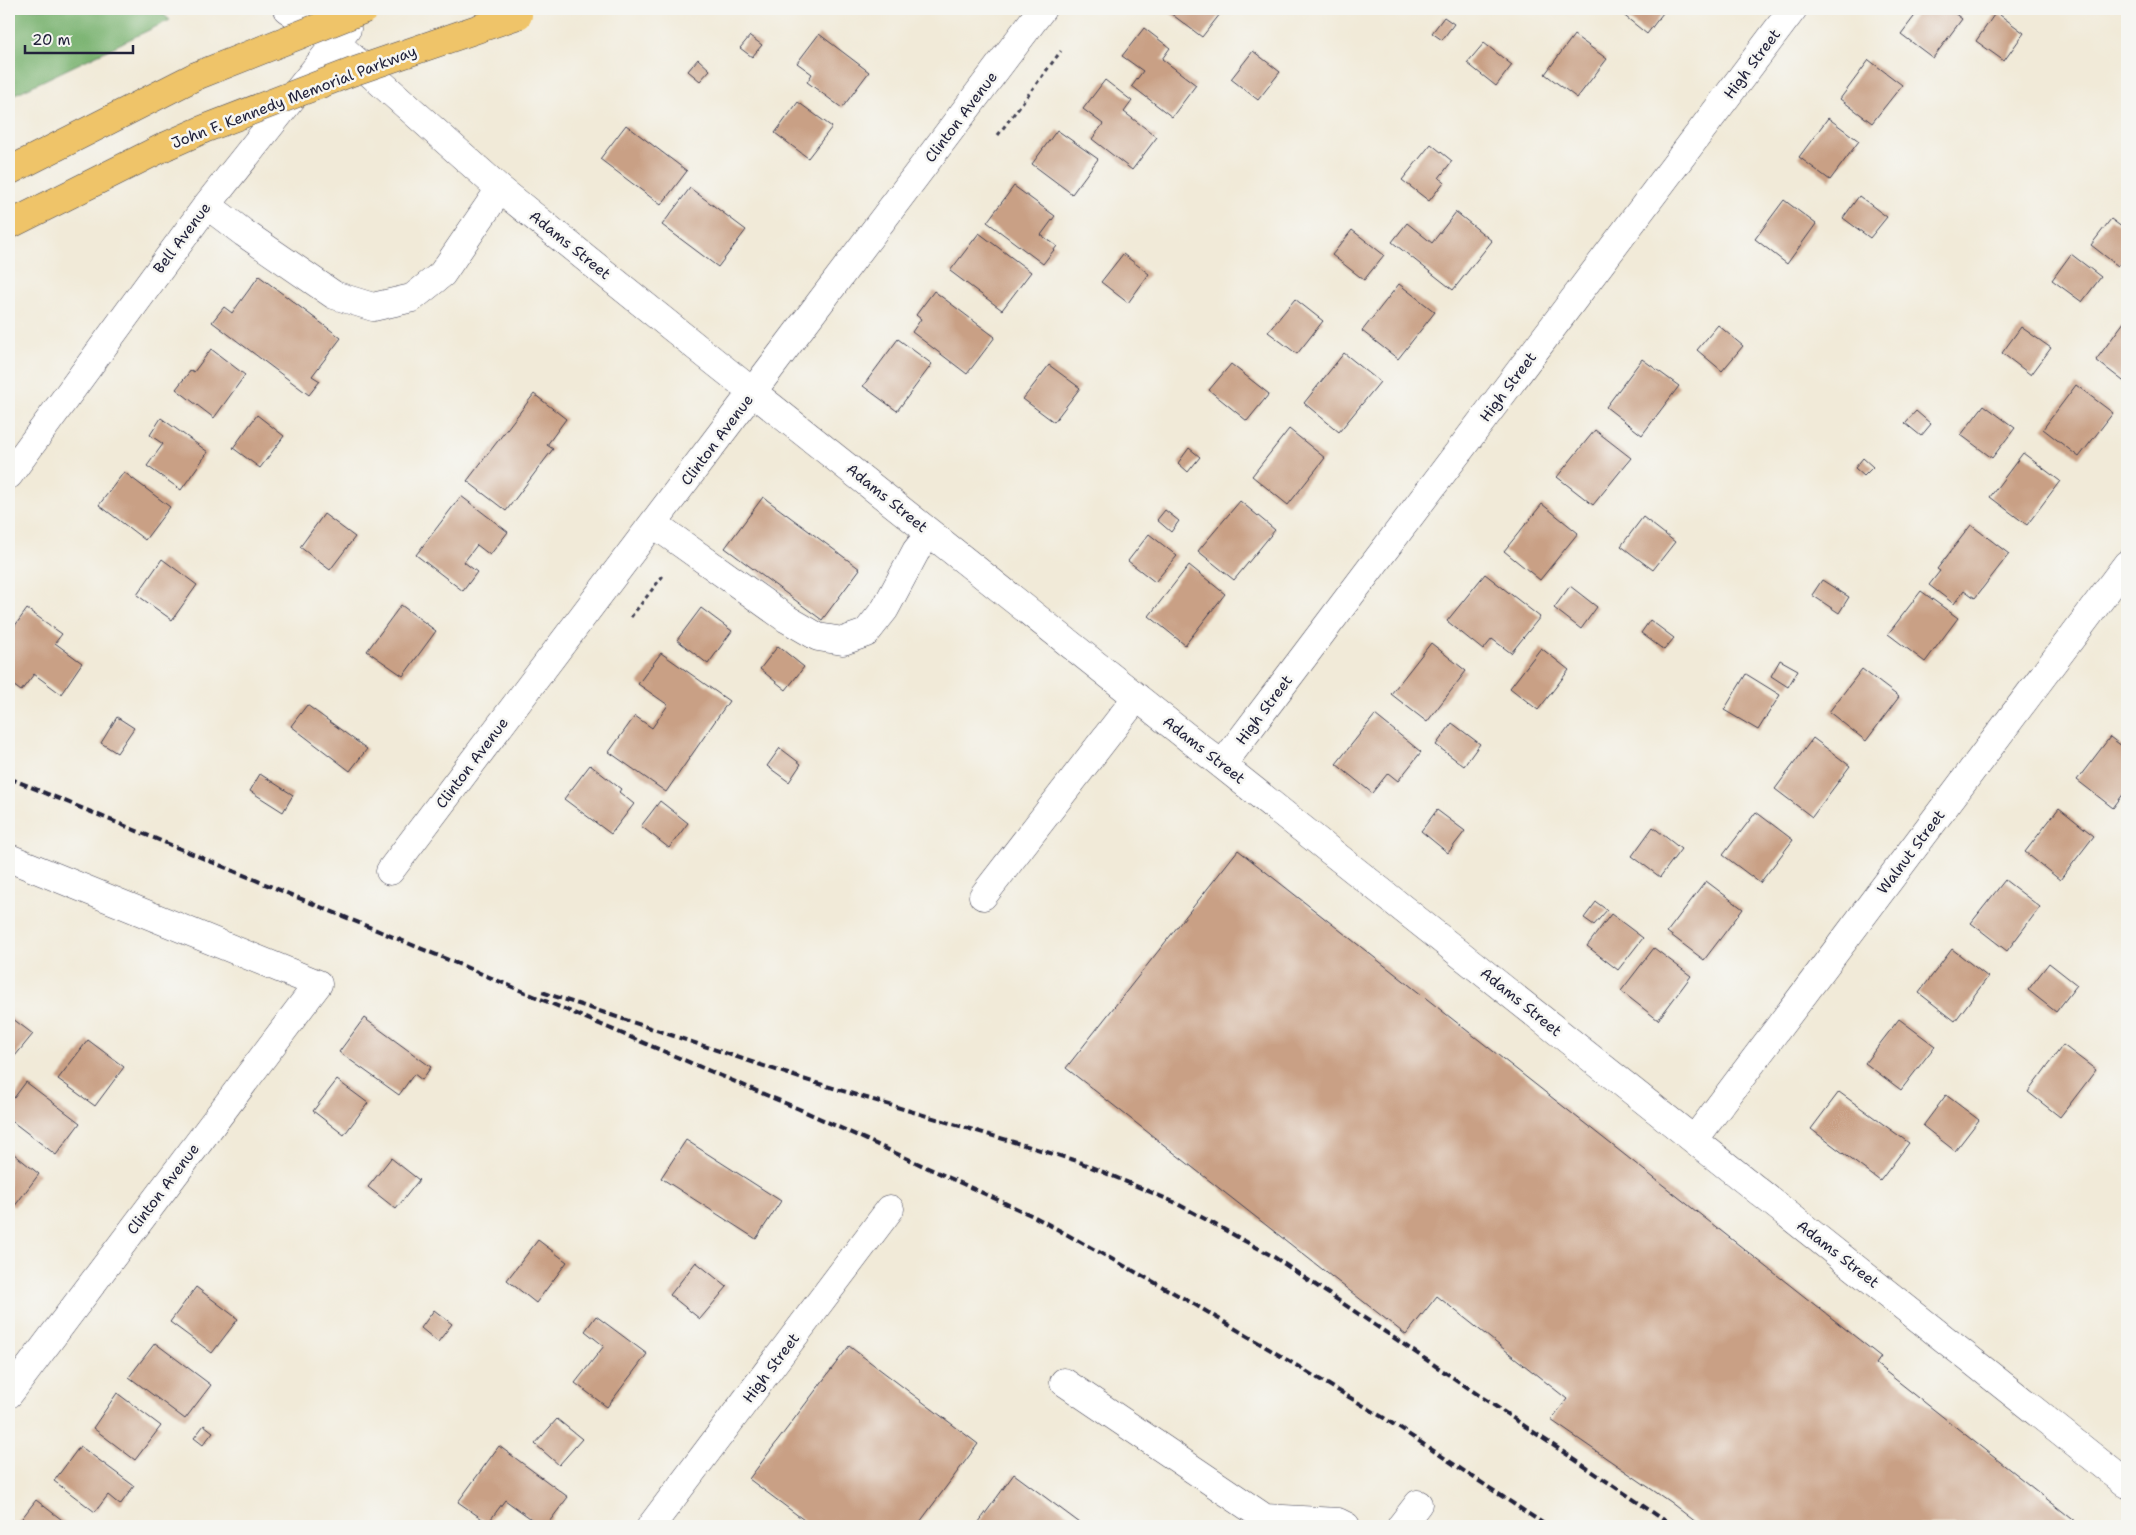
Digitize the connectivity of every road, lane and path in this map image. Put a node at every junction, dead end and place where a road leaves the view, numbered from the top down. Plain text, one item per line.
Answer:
1 (287, 9) edge
2 (365, 9) edge
3 (1042, 9) edge
4 (1793, 9) edge
5 (525, 12) edge
6 (335, 42) junction
7 (1061, 51) dead end
8 (998, 135) dead end
9 (9, 171) edge
10 (500, 188) junction
11 (207, 205) junction
12 (9, 225) edge
13 (754, 392) junction
14 (9, 475) edge
15 (654, 524) junction
16 (930, 533) junction
17 (2127, 564) edge
18 (665, 573) dead end
19 (631, 616) dead end
20 (1137, 697) junction
21 (1222, 765) junction
22 (9, 858) edge
23 (390, 870) dead end
24 (983, 896) dead end
25 (1694, 1140) junction
26 (890, 1209) dead end
27 (1064, 1382) dead end
28 (9, 1394) edge
29 (2127, 1484) edge
30 (1418, 1504) dead end
31 (1267, 1522) edge
32 (651, 1526) edge
33 (1346, 1526) edge
34 (1401, 1526) edge

1 - 6 street, Adams Street
2 - 6 street, Bell Avenue
2 - 9 main road, bridge
3 - 13 street, Clinton Avenue
4 - 21 street, High Street
5 - 12 main road, John F. Kennedy Memorial Parkway, bridge
6 - 10 street, Adams Street
6 - 11 street, Bell Avenue
7 - 8 path
10 - 11 street
10 - 13 street, Adams Street
11 - 14 street, Bell Avenue
13 - 15 street, Clinton Avenue
13 - 16 street, Adams Street
15 - 16 street
15 - 23 street, Clinton Avenue
16 - 20 street, Adams Street
17 - 25 street, Walnut Street
18 - 19 path
20 - 21 street, Adams Street
20 - 24 street
21 - 25 street, Adams Street
22 - 28 street, Clinton Avenue
25 - 29 street, Adams Street
26 - 32 street, High Street
27 - 31 street
30 - 34 street
31 - 33 street

